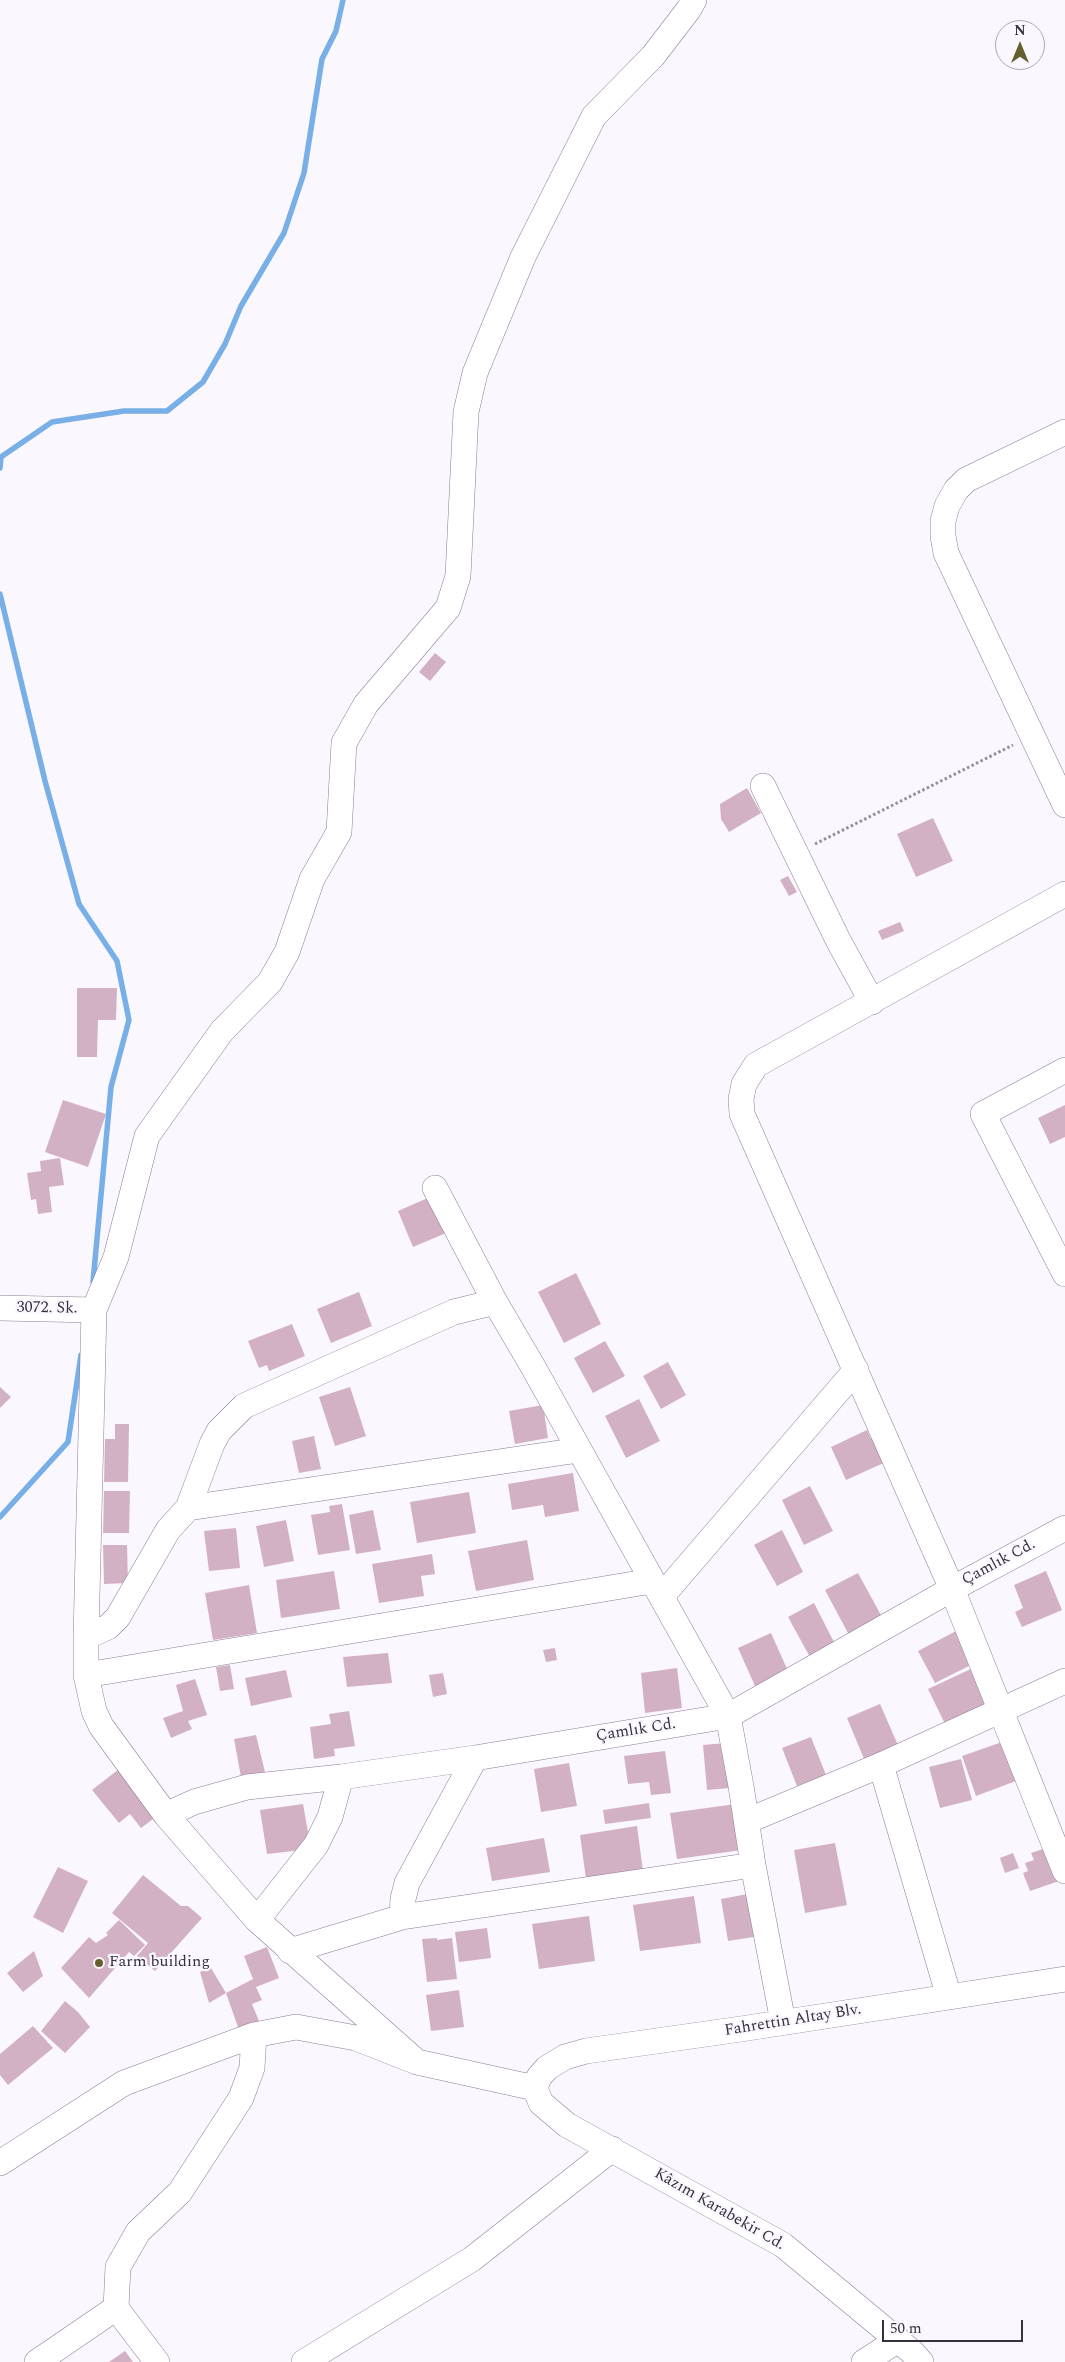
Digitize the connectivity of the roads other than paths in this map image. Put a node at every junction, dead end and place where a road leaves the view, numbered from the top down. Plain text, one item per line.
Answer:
1 (694, 0) edge
2 (1065, 432) edge
3 (763, 786) dead end
4 (1065, 805) edge
5 (1065, 894) edge
6 (872, 1002) junction
7 (1065, 1070) edge
8 (435, 1188) dead end
9 (1065, 1274) edge
10 (495, 1302) junction
11 (0, 1308) edge
12 (94, 1310) junction
13 (856, 1370) junction
14 (579, 1450) junction
15 (188, 1508) junction
16 (1065, 1528) edge
17 (657, 1588) junction
18 (952, 1589) junction
19 (86, 1637) junction
20 (86, 1675) junction
21 (1065, 1681) edge
22 (1001, 1710) junction
23 (728, 1716) junction
24 (475, 1758) junction
25 (881, 1765) junction
26 (341, 1777) junction
27 (166, 1815) junction
28 (747, 1821) junction
29 (752, 1865) junction
30 (1065, 1872) edge
31 (402, 1917) junction
32 (257, 1920) junction
33 (290, 1951) junction
34 (1065, 1979) edge
35 (949, 1997) junction
36 (782, 2022) junction
37 (254, 2035) junction
38 (417, 2062) junction
39 (535, 2088) junction
40 (612, 2149) junction
41 (0, 2163) edge
42 (116, 2308) junction
43 (898, 2340) junction
44 (868, 2361) edge
45 (37, 2362) edge
46 (157, 2362) edge
47 (304, 2362) edge
48 (921, 2362) edge

1 - 12 street
2 - 4 street
3 - 6 street
5 - 6 street
6 - 13 street
7 - 9 street
8 - 10 street
10 - 14 street
10 - 15 street
11 - 12 street, 3072. Sk.
12 - 19 street
13 - 17 street
13 - 18 street
14 - 15 street
14 - 17 street
15 - 19 street
16 - 18 street, Çamlık Cd.
17 - 20 street
17 - 23 street
18 - 22 street
18 - 23 street, Çamlık Cd.
19 - 20 street
20 - 27 street
21 - 22 street
22 - 25 street
22 - 30 street
23 - 24 street, Çamlık Cd.
23 - 28 street
24 - 26 street, Çamlık Cd.
24 - 31 street
25 - 28 street
25 - 35 street
26 - 27 street, Çamlık Cd.
26 - 32 street
27 - 32 street
28 - 29 street
29 - 31 street
29 - 36 street
31 - 33 street
32 - 33 street
33 - 38 street
34 - 35 street, Fahrettin Altay Blv.
35 - 36 street, Fahrettin Altay Blv.
36 - 39 street, Fahrettin Altay Blv.
37 - 38 street
37 - 41 street
37 - 42 street
38 - 39 street
39 - 40 street, Kâzım Karabekir Cd.
40 - 43 street, Kâzım Karabekir Cd.
40 - 47 street
42 - 45 street
42 - 46 street
43 - 44 street
43 - 48 street, Kâzım Karabekir Cd.

